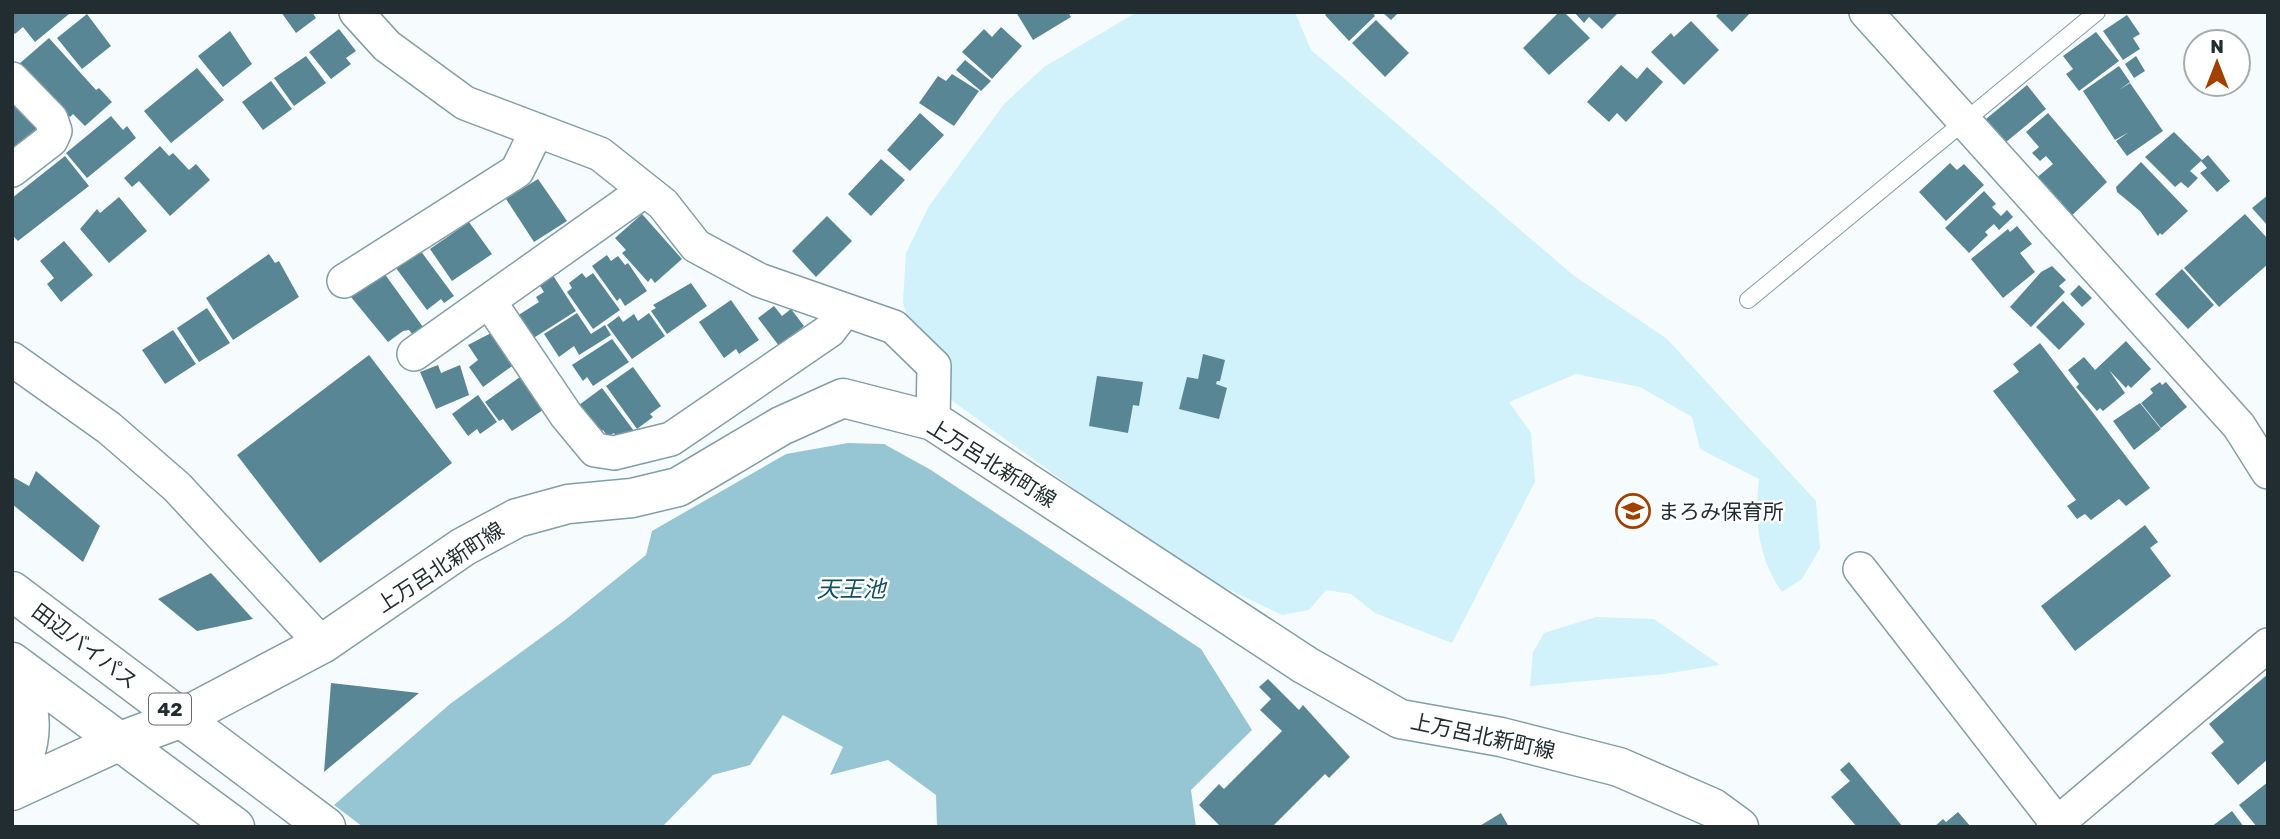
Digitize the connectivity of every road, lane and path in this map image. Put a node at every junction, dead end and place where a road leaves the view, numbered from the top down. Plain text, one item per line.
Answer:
1 (356, 12) edge
2 (1866, 12) edge
3 (2097, 12) edge
4 (12, 79) edge
5 (1964, 123) junction
6 (537, 130) junction
7 (12, 170) edge
8 (645, 190) junction
9 (344, 281) dead end
10 (1748, 300) dead end
11 (489, 301) junction
12 (845, 310) junction
13 (414, 354) dead end
14 (12, 359) edge
15 (933, 421) junction
16 (2268, 472) edge
17 (1860, 569) dead end
18 (12, 591) edge
19 (322, 645) junction
20 (2268, 645) edge
21 (12, 662) edge
22 (182, 718) junction
23 (118, 742) junction
24 (12, 783) edge
25 (12, 791) edge
26 (2055, 825) edge
27 (235, 827) edge
28 (327, 827) edge
29 (1739, 827) edge

1 - 6 street
2 - 5 street
3 - 5 lane
4 - 7 street
5 - 10 lane
5 - 16 street
6 - 8 street
6 - 9 street
8 - 11 street
8 - 12 street
11 - 12 street
11 - 13 street
12 - 15 street
14 - 19 street
15 - 19 main road, 上万呂北新町線
15 - 29 main road, 上万呂北新町線
17 - 26 street
18 - 22 main road, 田辺バイパス / 42
19 - 22 main road, 上万呂北新町線
20 - 26 street
21 - 23 main road
21 - 24 main road
22 - 23 main road, 上万呂北新町線
22 - 28 main road, 田辺バイパス / 42
23 - 25 main road, 上万呂北新町線
23 - 27 main road

